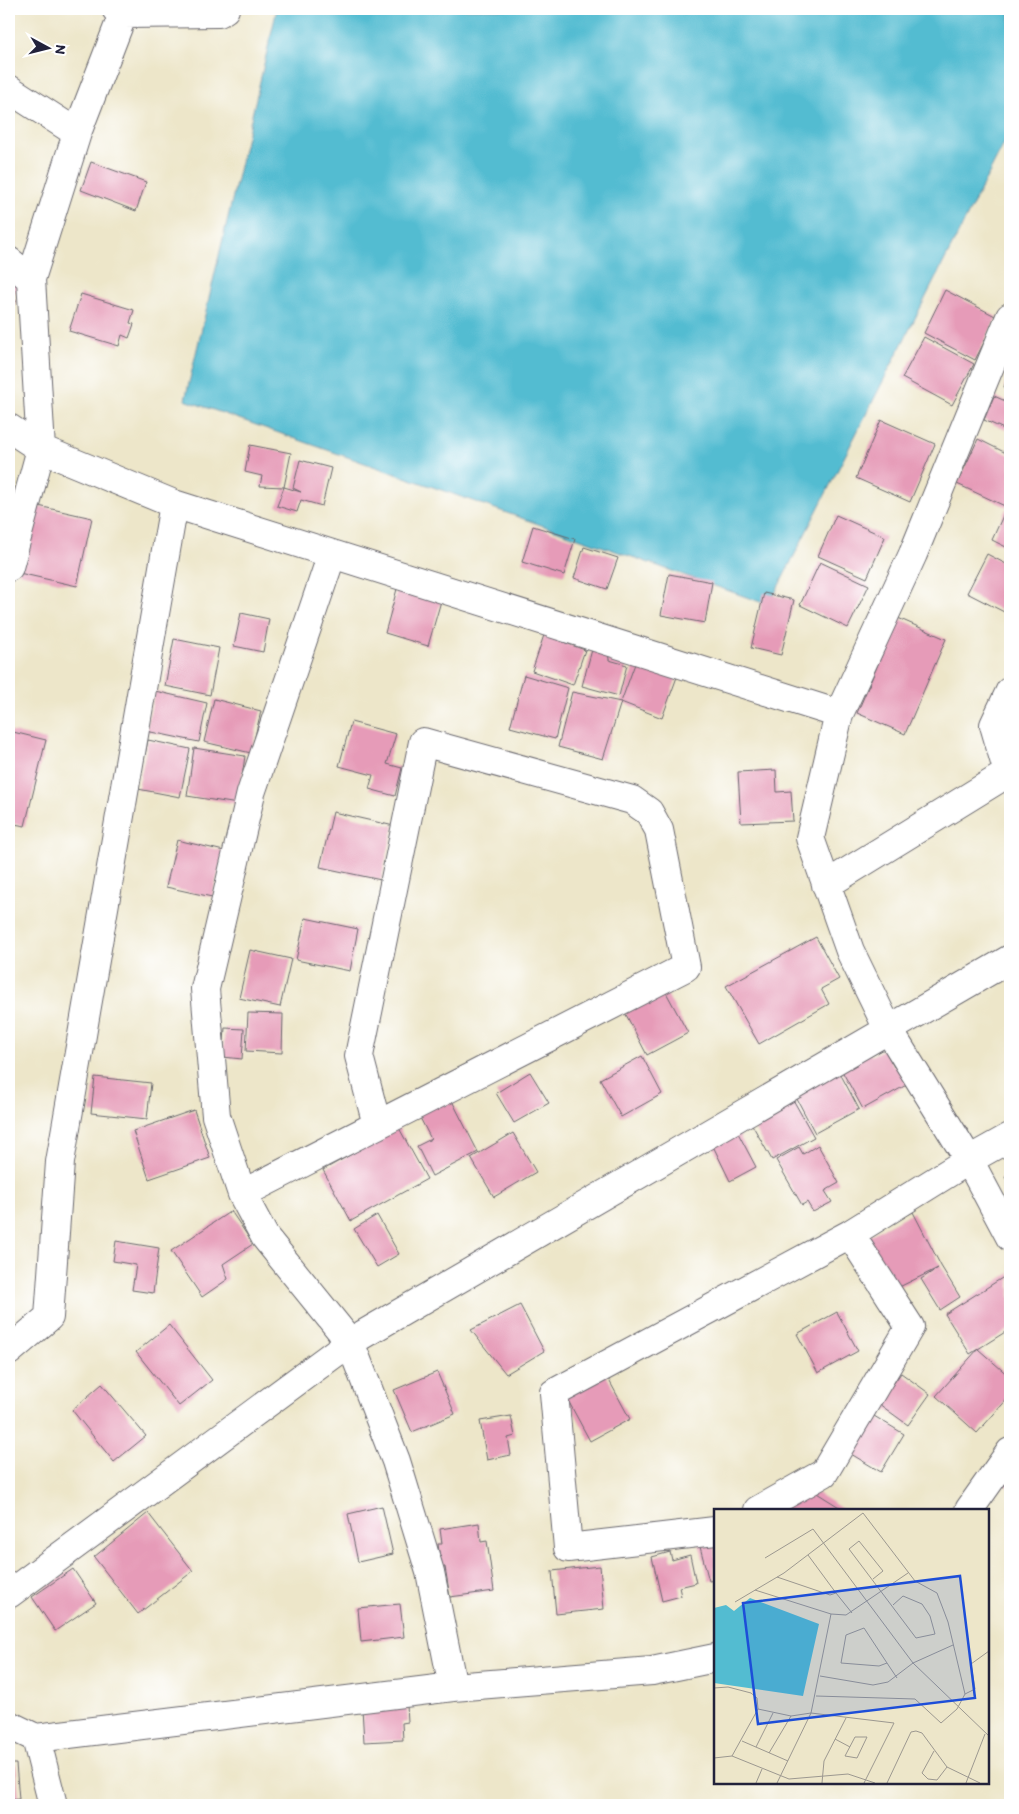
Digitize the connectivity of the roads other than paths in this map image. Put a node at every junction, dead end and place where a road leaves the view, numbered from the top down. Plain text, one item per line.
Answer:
1 (225, 9) edge
2 (120, 11) edge
3 (9, 89) edge
4 (77, 133) junction
5 (9, 262) edge
6 (31, 279) junction
7 (1010, 318) edge
8 (9, 428) edge
9 (41, 449) junction
10 (174, 504) junction
11 (332, 554) junction
12 (9, 567) edge
13 (1010, 691) edge
14 (839, 714) junction
15 (1009, 773) edge
16 (826, 885) junction
17 (1010, 959) edge
18 (888, 1029) junction
19 (377, 1125) junction
20 (1010, 1138) edge
21 (969, 1160) junction
22 (242, 1194) junction
23 (850, 1234) junction
24 (1010, 1237) edge
25 (350, 1342) junction
26 (9, 1351) edge
27 (1010, 1452) edge
28 (760, 1509) edge
29 (970, 1509) edge
30 (714, 1531) edge
31 (9, 1594) edge
32 (714, 1658) edge
33 (453, 1687) junction
34 (9, 1725) edge
35 (36, 1738) junction
36 (53, 1805) edge

1 - 2 street
2 - 4 street
3 - 4 street
4 - 6 street
5 - 6 street
6 - 9 street
7 - 14 street
8 - 9 street
9 - 10 street
9 - 12 street
10 - 11 street
10 - 26 street
11 - 14 street
11 - 22 street
13 - 15 street
14 - 16 street
15 - 16 street
16 - 18 street
17 - 18 street
18 - 21 street
18 - 25 street
19 - 19 street
19 - 22 street
20 - 21 street
21 - 23 street
21 - 24 street
22 - 25 street
23 - 28 street
23 - 30 street
25 - 31 street
25 - 33 street
27 - 29 street
32 - 33 street
33 - 35 street
34 - 35 street
35 - 36 street

